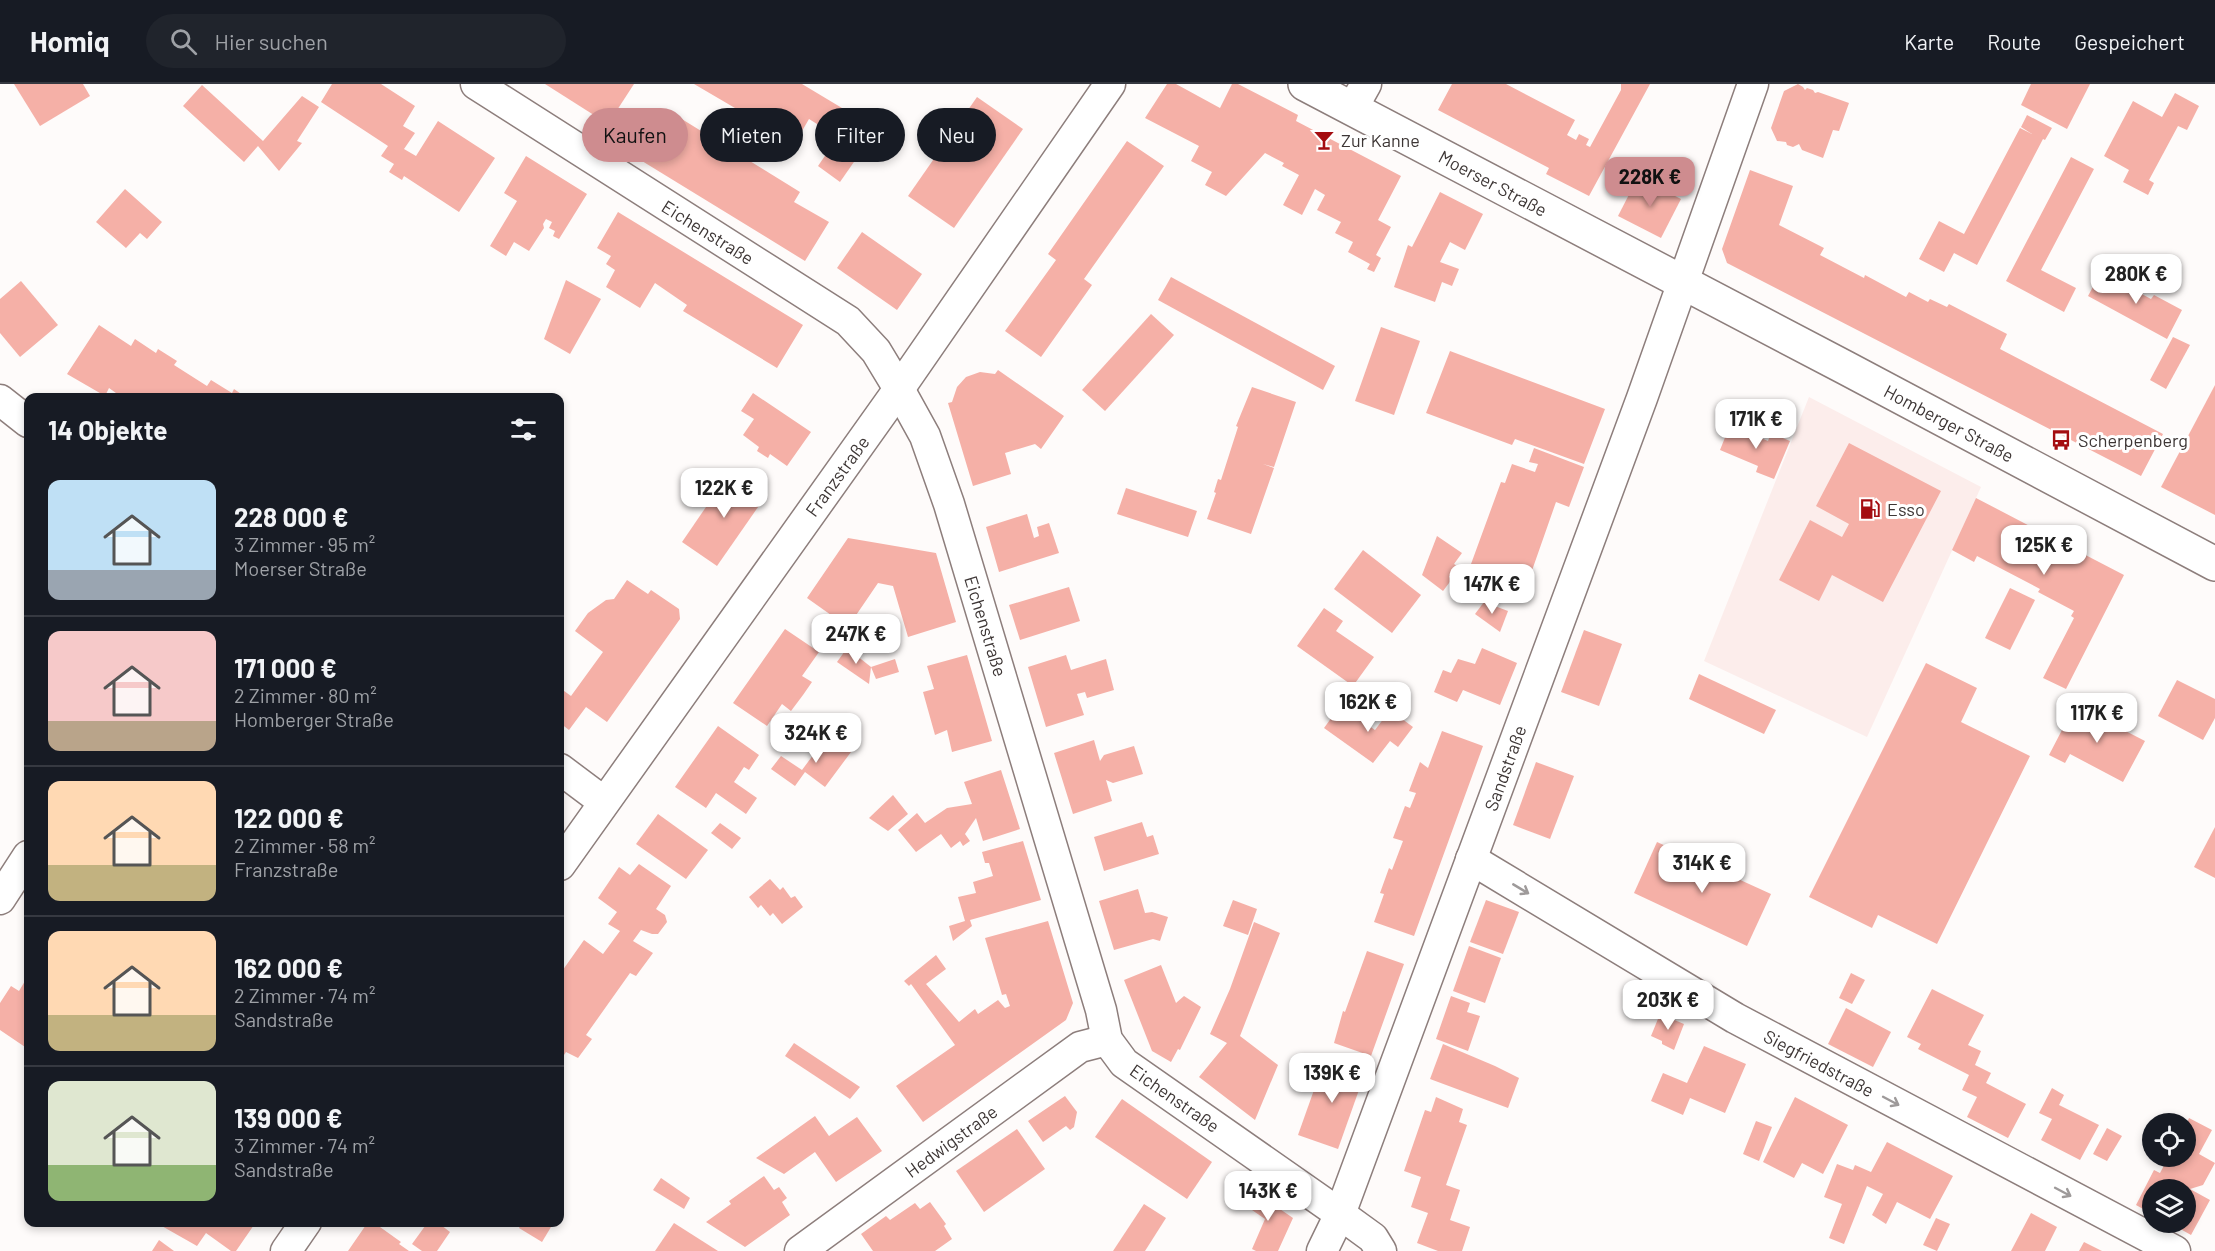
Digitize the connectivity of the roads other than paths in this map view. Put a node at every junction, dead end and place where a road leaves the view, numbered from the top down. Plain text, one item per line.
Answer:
1 (476, 84) edge
2 (1110, 84) edge
3 (1305, 84) edge
4 (1753, 84) edge
5 (1359, 96) edge
6 (1682, 282) junction
7 (899, 389) junction
8 (0, 400) edge
9 (24, 419) edge
10 (2215, 564) edge
11 (564, 772) edge
12 (604, 802) junction
13 (564, 859) edge
14 (1471, 859) junction
15 (24, 862) edge
16 (0, 899) edge
17 (1107, 1040) junction
18 (1340, 1214) junction
19 (303, 1227) edge
20 (286, 1251) edge
21 (800, 1251) edge
22 (1322, 1251) edge
23 (1381, 1251) edge
24 (2175, 1251) edge

1 - 7 street, Eichenstraße
2 - 7 street, Franzstraße
3 - 5 main road, Moerser Straße
4 - 6 street, Sandstraße
5 - 6 main road, Moerser Straße
6 - 10 main road, Homberger Straße
6 - 14 street, Sandstraße
7 - 12 street, Franzstraße
7 - 17 street, Eichenstraße
8 - 9 street
11 - 12 street
12 - 13 street, Franzstraße
14 - 18 street, Sandstraße
14 -> 24 street, Siegfriedstraße
15 - 16 street
17 - 18 street, Eichenstraße
17 - 21 street, Hedwigstraße
18 - 22 street, Sandstraße
18 - 23 street, Eichenstraße
19 - 20 street

